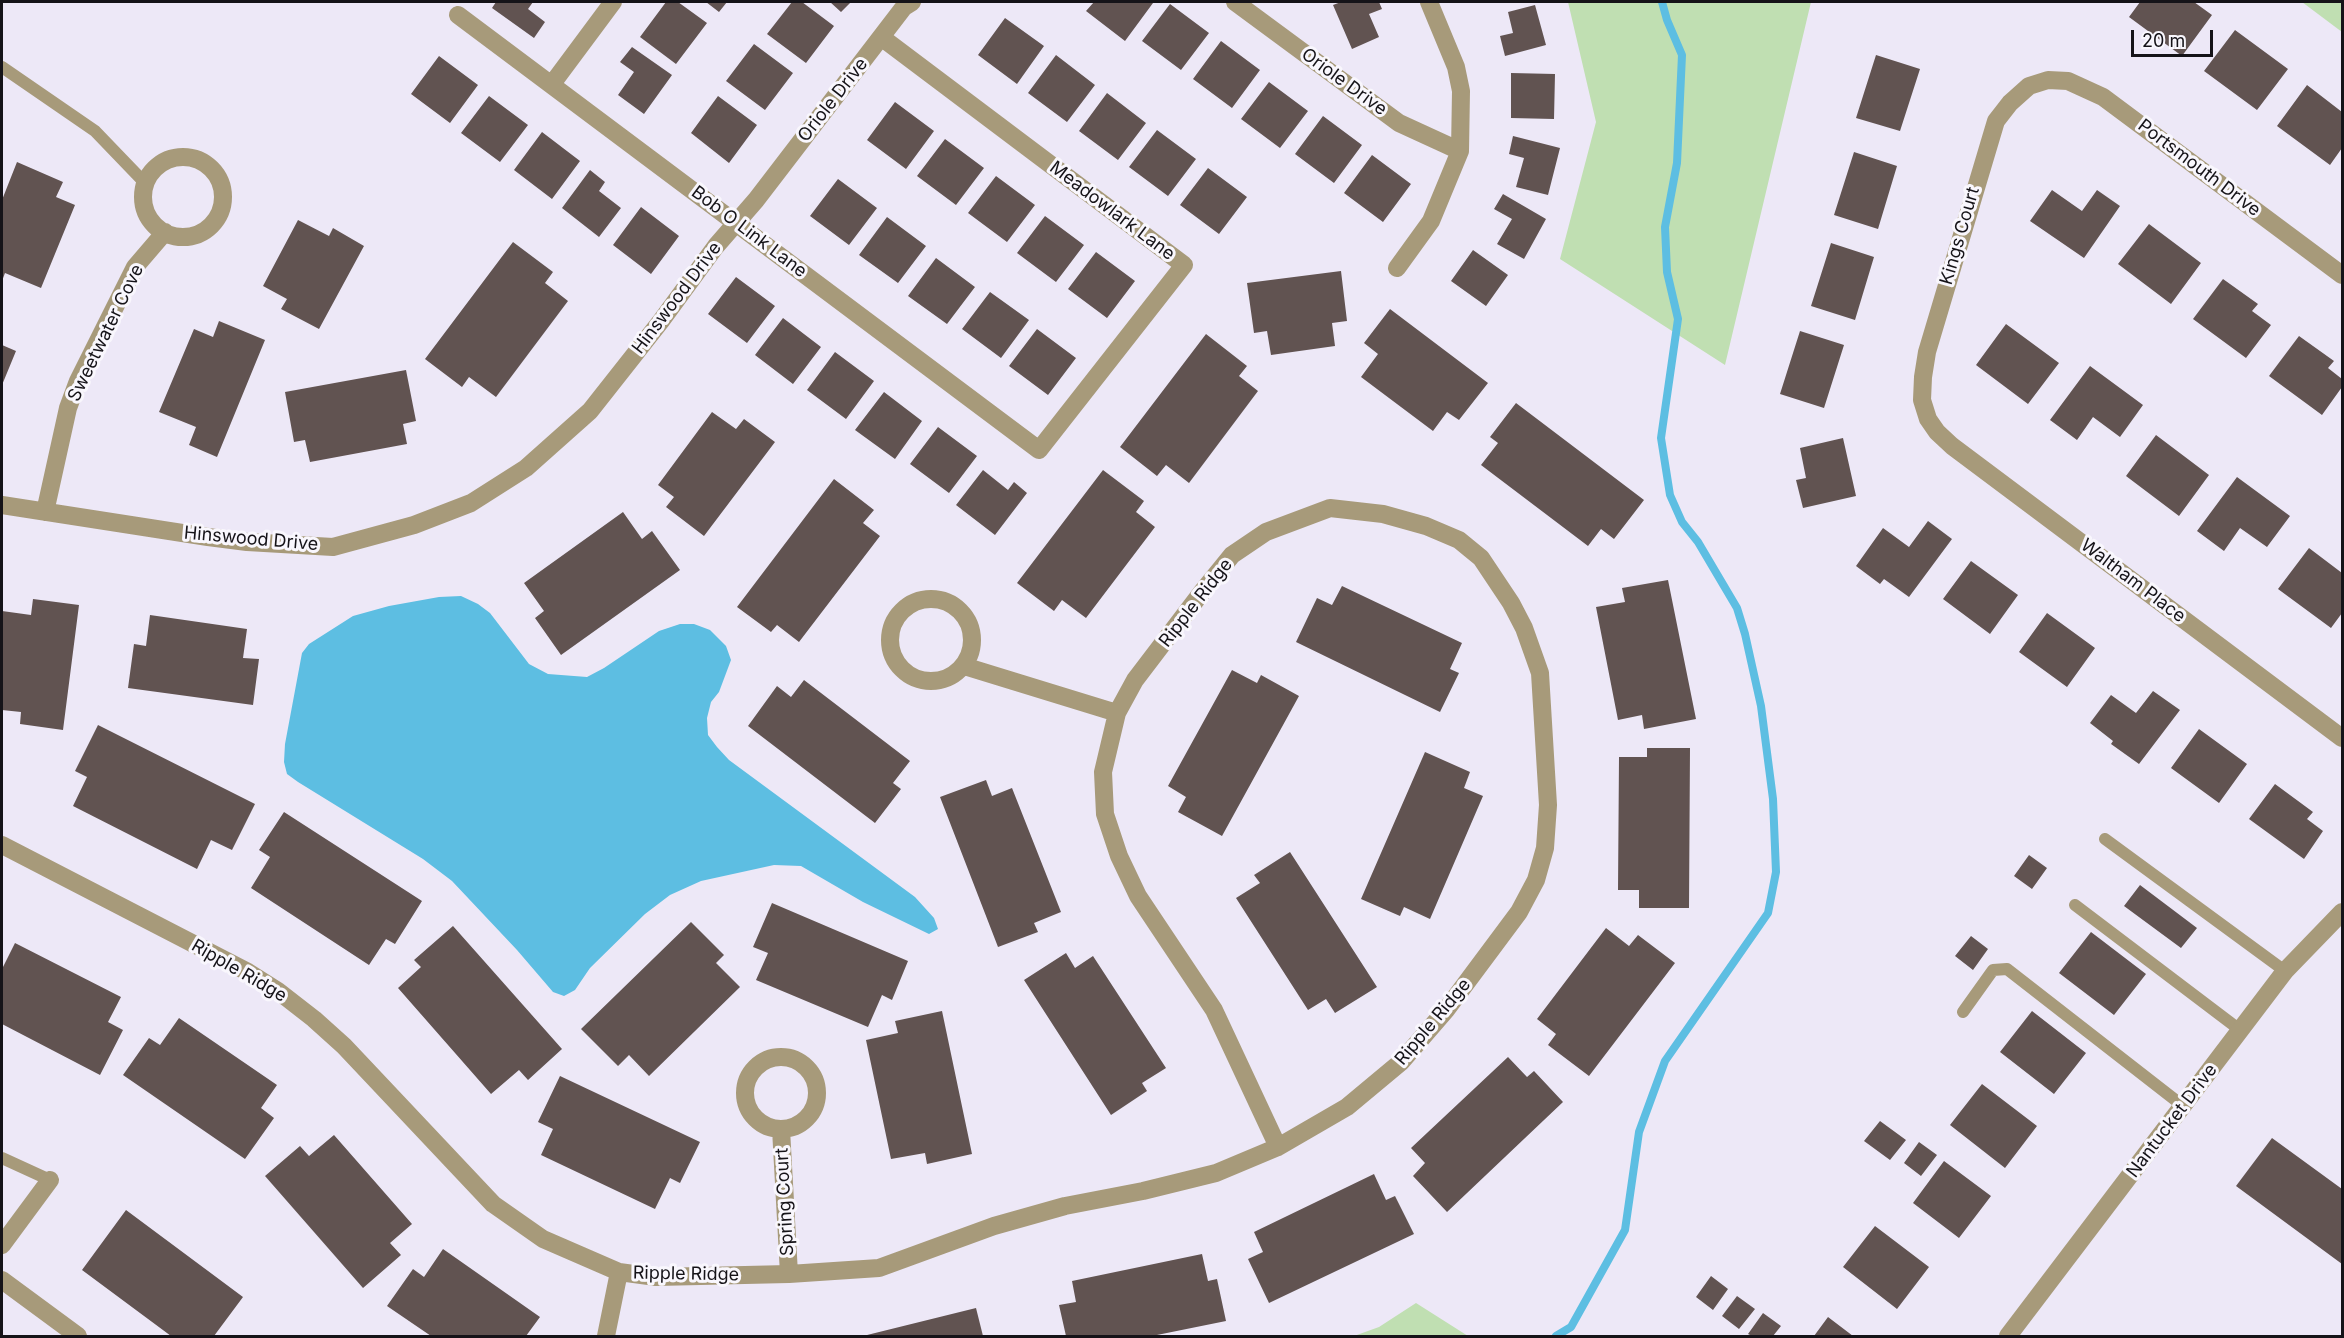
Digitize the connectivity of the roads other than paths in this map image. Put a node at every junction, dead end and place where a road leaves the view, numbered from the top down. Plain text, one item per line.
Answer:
1 (613, 2) edge
2 (912, 2) edge
3 (1235, 2) edge
4 (1429, 2) edge
5 (458, 15) dead end
6 (881, 38) junction
7 (2, 67) edge
8 (2048, 80) joint
9 (552, 84) junction
10 (1460, 151) junction
11 (145, 183) junction
12 (756, 200) joint
13 (736, 222) junction
14 (165, 232) junction
15 (1397, 268) dead end
16 (2343, 274) edge
17 (1928, 419) joint
18 (1039, 450) joint
19 (2, 505) edge
20 (45, 512) junction
21 (964, 666) junction
22 (1117, 713) junction
23 (2343, 738) edge
24 (2105, 838) dead end
25 (2, 845) edge
26 (2074, 905) dead end
27 (2343, 912) edge
28 (2285, 971) junction
29 (1963, 1012) dead end
30 (2240, 1030) junction
31 (2183, 1106) junction
32 (781, 1129) junction
33 (1278, 1147) junction
34 (2, 1158) edge
35 (50, 1180) joint
36 (2, 1245) edge
37 (619, 1272) junction
38 (789, 1274) junction
39 (2, 1280) edge
40 (78, 1336) edge
41 (606, 1336) edge
42 (2008, 1336) edge

1 - 9 street
2 - 6 street, Oriole Drive
3 - 10 street, Oriole Drive
4 - 10 street
5 - 9 street, Bob O Link Lane
6 - 12 street, Oriole Drive
6 - 18 street, Meadowlark Lane
7 - 11 lane
8 - 16 street, Portsmouth Drive
8 - 17 street, Kings Court
9 - 13 street, Bob O Link Lane
10 - 15 street
11 - 14 street
11 - 14 street
12 - 13 street, Hinswood Drive
13 - 18 street, Bob O Link Lane
13 - 20 street, Hinswood Drive
14 - 20 street, Sweetwater Cove
17 - 23 street, Waltham Place
19 - 20 street, Hinswood Drive
21 - 21 street
21 - 22 street
22 - 33 street, Ripple Ridge
22 - 33 street, Ripple Ridge
24 - 28 lane
25 - 37 street, Ripple Ridge
26 - 30 lane
27 - 28 street, Nantucket Drive
28 - 30 street, Nantucket Drive
29 - 31 lane
30 - 31 street, Nantucket Drive
31 - 42 street, Nantucket Drive
32 - 32 street, Spring Court
32 - 38 street, Spring Court
33 - 38 street, Ripple Ridge
34 - 35 lane
35 - 36 street
37 - 38 street, Ripple Ridge
37 - 41 street
39 - 40 street

